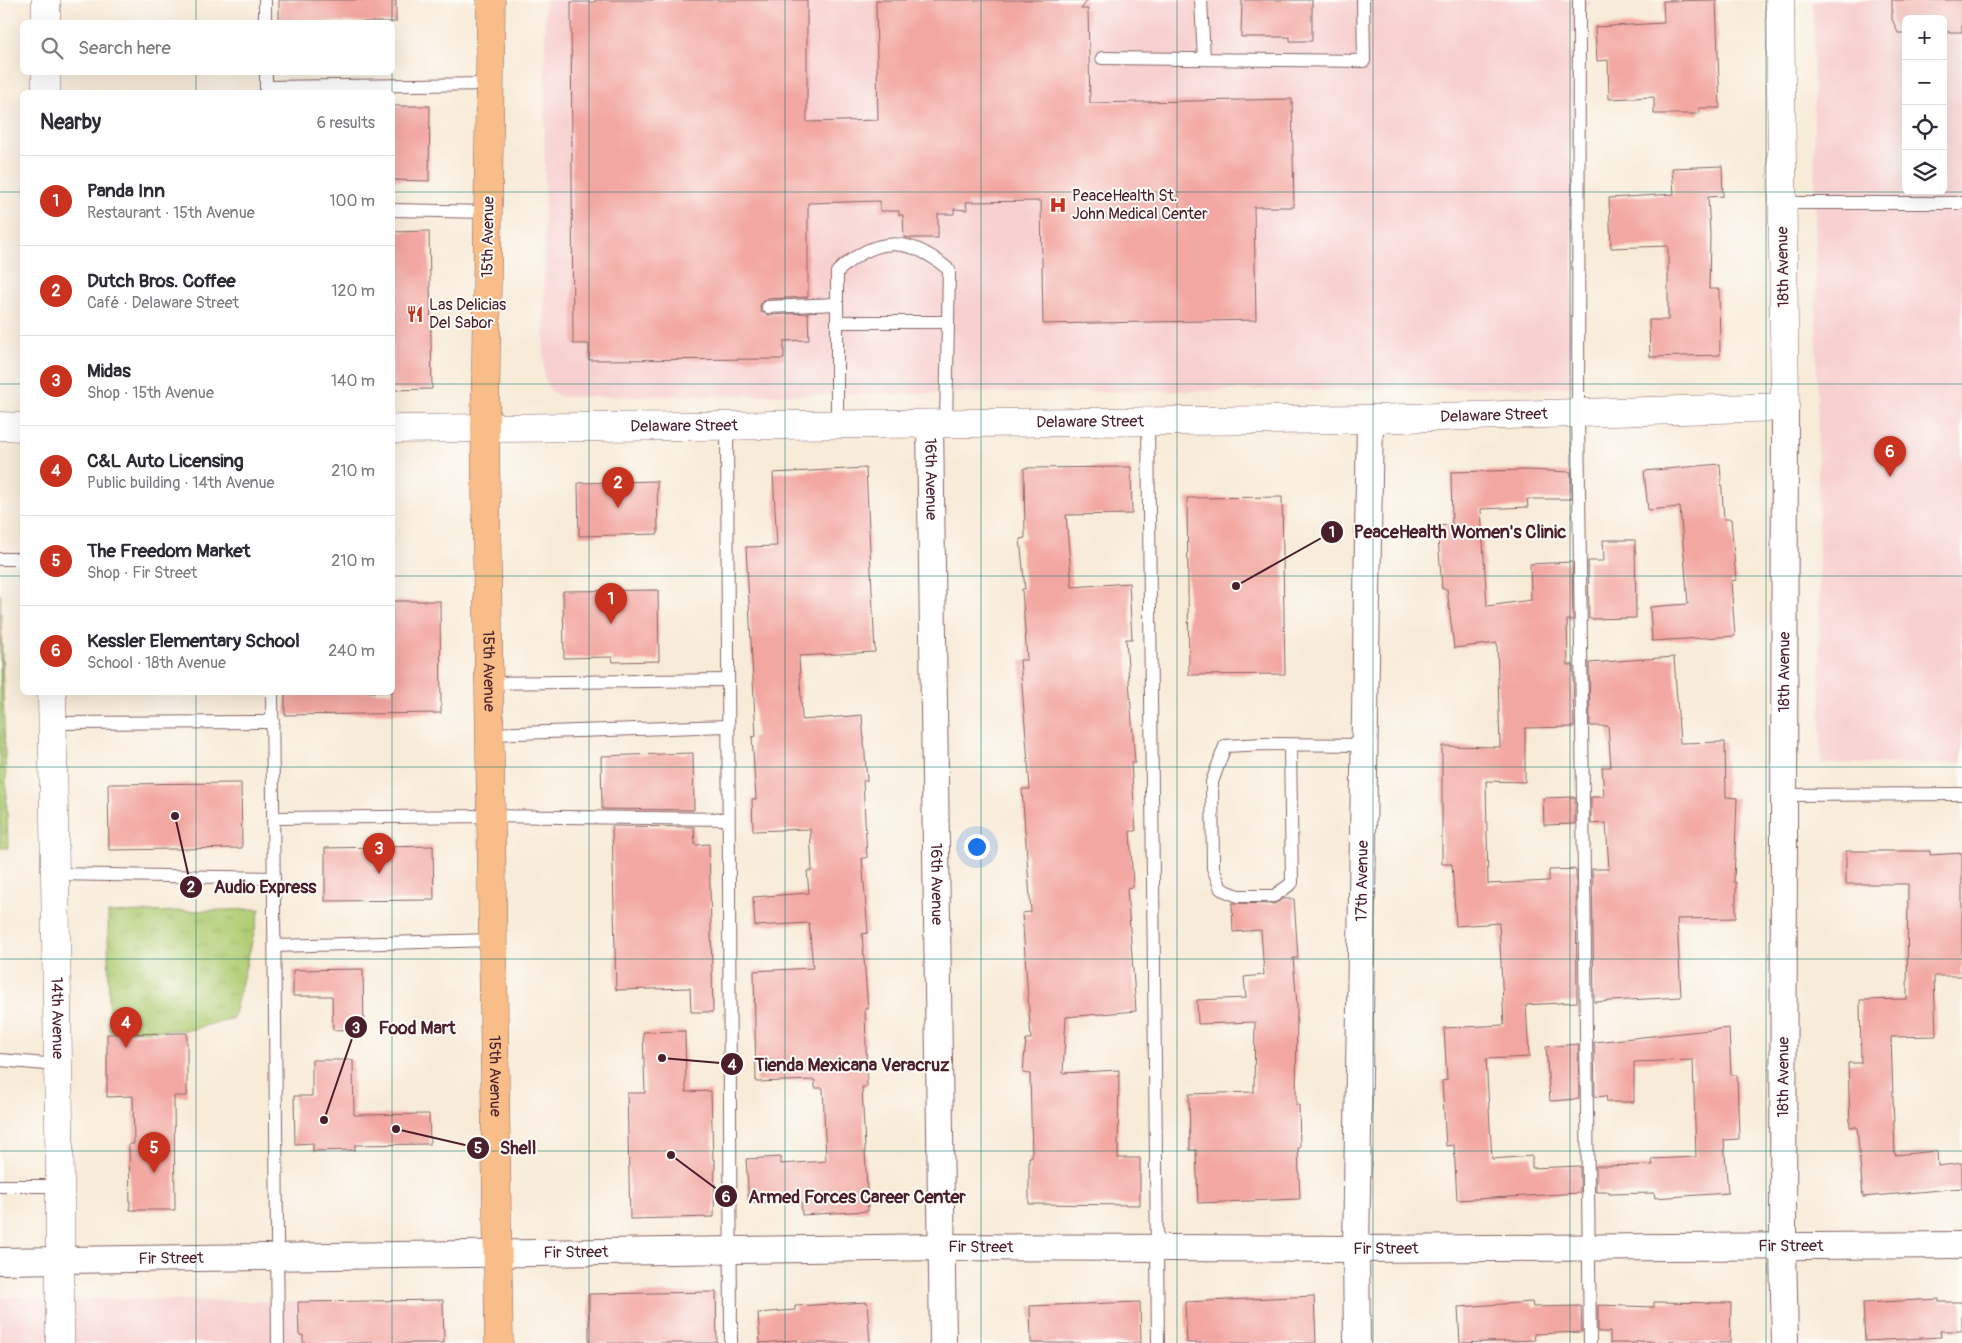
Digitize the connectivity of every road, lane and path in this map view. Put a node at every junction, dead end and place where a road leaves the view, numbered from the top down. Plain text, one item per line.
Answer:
1 (46, 0) edge
2 (265, 0) edge
3 (491, 0) edge
4 (1201, 0) edge
5 (1363, 0) edge
6 (1579, 0) edge
7 (1780, 0) edge
8 (46, 20) edge
9 (265, 20) edge
10 (1102, 58) dead end
11 (1204, 59) junction
12 (46, 75) edge
13 (266, 75) edge
14 (490, 84) junction
15 (46, 90) edge
16 (266, 90) edge
17 (1962, 202) edge
18 (1783, 203) junction
19 (395, 210) edge
20 (488, 212) junction
21 (837, 304) junction
22 (768, 307) dead end
23 (837, 322) junction
24 (948, 322) junction
25 (1785, 407) junction
26 (1578, 413) junction
27 (1370, 419) junction
28 (1148, 422) junction
29 (938, 424) junction
30 (837, 425) junction
31 (0, 426) edge
32 (728, 426) junction
33 (20, 427) edge
34 (395, 428) edge
35 (485, 428) junction
36 (0, 560) edge
37 (20, 560) edge
38 (728, 680) junction
39 (489, 683) junction
40 (52, 695) edge
41 (272, 695) edge
42 (273, 722) junction
43 (53, 723) junction
44 (728, 726) junction
45 (490, 734) junction
46 (1290, 745) junction
47 (1364, 745) junction
48 (1962, 794) edge
49 (1784, 795) junction
50 (491, 816) junction
51 (274, 818) junction
52 (728, 819) junction
53 (55, 874) junction
54 (274, 878) junction
55 (494, 940) junction
56 (275, 946) junction
57 (0, 1060) edge
58 (57, 1065) junction
59 (0, 1186) edge
60 (60, 1186) junction
61 (1962, 1245) edge
62 (942, 1247) junction
63 (1783, 1247) junction
64 (1157, 1248) junction
65 (1590, 1248) junction
66 (1356, 1249) junction
67 (730, 1250) junction
68 (498, 1254) junction
69 (277, 1255) junction
70 (0, 1260) edge
71 (60, 1261) junction
72 (60, 1343) edge
73 (278, 1343) edge
74 (499, 1343) edge
75 (731, 1343) edge
76 (943, 1343) edge
77 (1158, 1343) edge
78 (1357, 1343) edge
79 (1590, 1343) edge
80 (1785, 1343) edge

1 - 8 street
2 - 9 lane
3 - 14 main road, 15th Avenue
4 - 11 lane
5 - 11 lane
6 - 26 lane
7 - 18 street, 18th Avenue
10 - 11 lane
12 - 15 street
13 - 16 lane
14 - 16 lane
14 - 20 main road, 15th Avenue
17 - 18 lane
18 - 25 street, 18th Avenue
19 - 20 lane
20 - 35 main road, 15th Avenue
21 - 22 lane
21 - 23 lane
21 - 24 lane
23 - 24 lane
23 - 30 lane
24 - 29 lane
25 - 26 street, Delaware Street
25 - 49 street, 18th Avenue
26 - 27 street, Delaware Street
26 - 65 lane
27 - 28 street, Delaware Street
27 - 47 street, 17th Avenue
28 - 29 street, Delaware Street
28 - 64 lane
29 - 30 street, Delaware Street
29 - 62 street, 16th Avenue
30 - 32 street, Delaware Street
31 - 33 street
32 - 35 street, Delaware Street
32 - 38 lane
34 - 35 street, Delaware Street
35 - 39 main road, 15th Avenue
36 - 37 lane
38 - 39 lane
38 - 44 lane
39 - 45 main road, 15th Avenue
40 - 43 street, 14th Avenue
41 - 42 lane
42 - 43 lane
42 - 51 lane
43 - 53 street, 14th Avenue
44 - 45 lane
44 - 52 lane
45 - 50 main road, 15th Avenue
46 - 46 lane
46 - 47 lane
47 - 66 street, 17th Avenue
48 - 49 lane
49 - 63 street, 18th Avenue
50 - 51 lane
50 - 52 lane
50 - 55 main road, 15th Avenue
51 - 54 lane
52 - 67 lane
53 - 54 lane
53 - 58 street, 14th Avenue
54 - 56 lane
55 - 56 lane
55 - 68 main road, 15th Avenue
56 - 69 lane
57 - 58 lane
58 - 60 street, 14th Avenue
59 - 60 lane
60 - 71 street, 14th Avenue
61 - 63 street, Fir Street
62 - 64 street, Fir Street
62 - 67 street, Fir Street
62 - 76 street, 16th Avenue
63 - 65 street, Fir Street
63 - 80 street, 18th Avenue
64 - 66 street, Fir Street
64 - 77 lane
65 - 66 street, Fir Street
65 - 79 lane
66 - 78 street, 17th Avenue
67 - 68 street, Fir Street
67 - 75 lane
68 - 69 street, Fir Street
68 - 74 main road, 15th Avenue
69 - 71 street, Fir Street
69 - 73 lane
70 - 71 street, Fir Street
71 - 72 street, 14th Avenue

